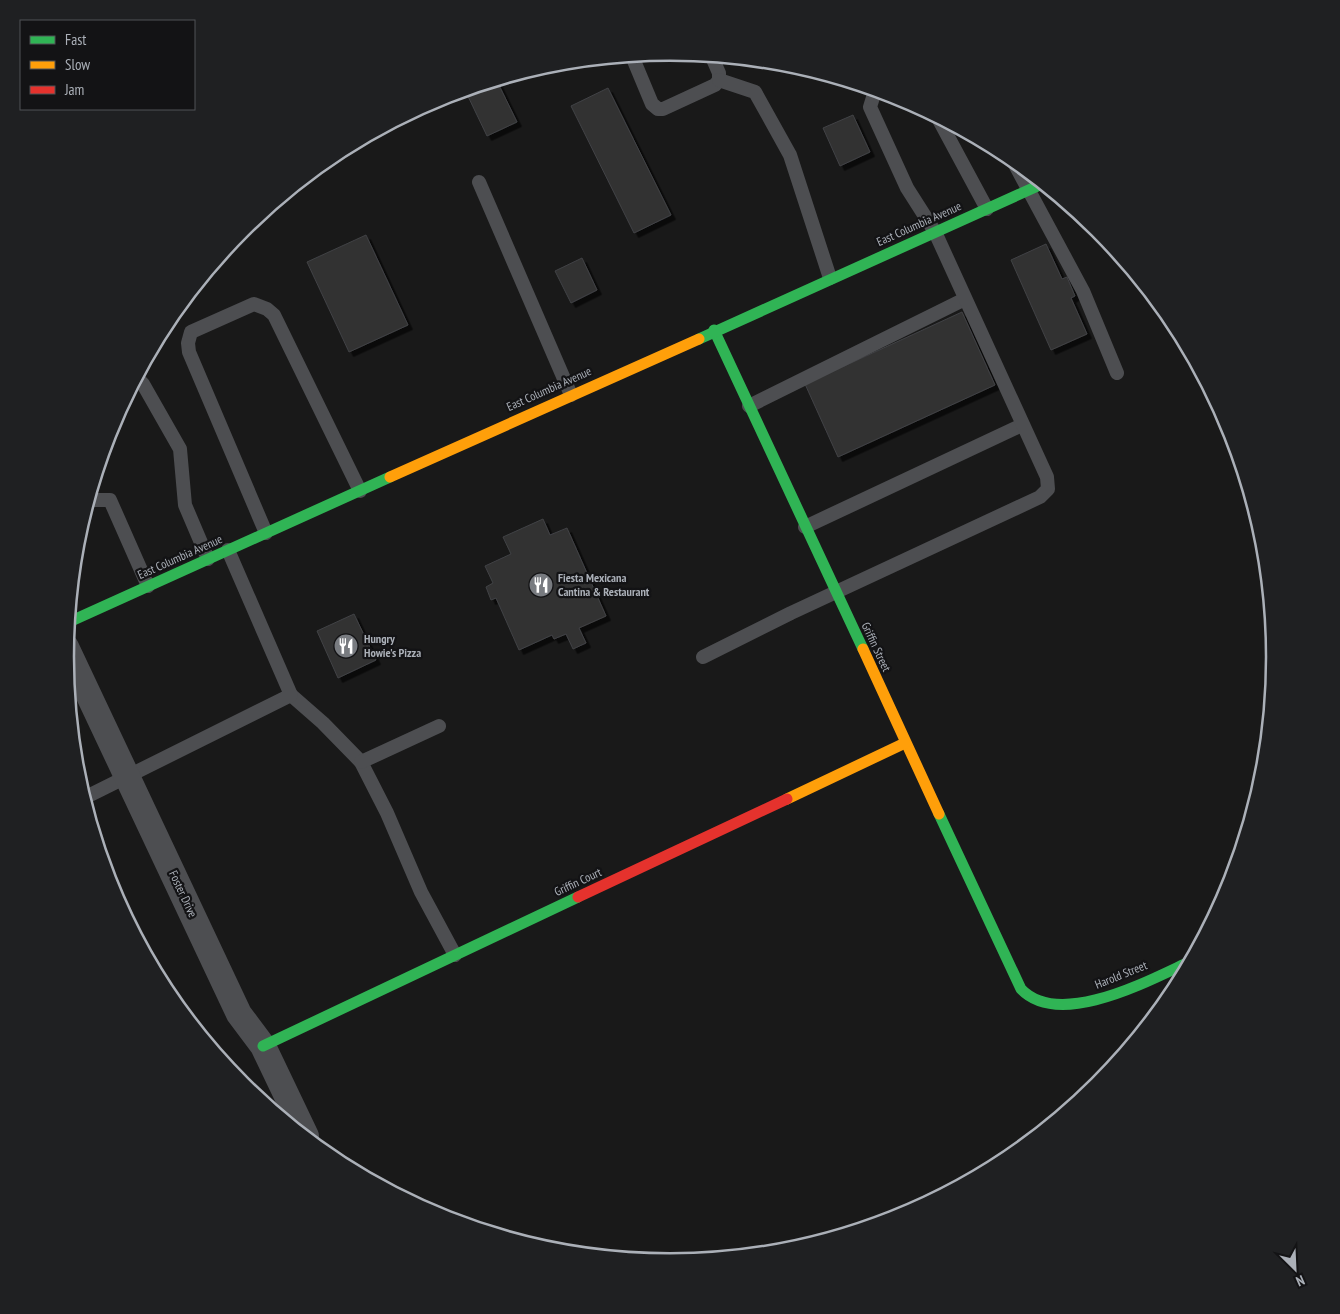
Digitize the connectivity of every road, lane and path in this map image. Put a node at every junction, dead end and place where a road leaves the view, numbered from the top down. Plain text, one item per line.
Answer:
1 (635, 63) edge
2 (715, 63) edge
3 (719, 80) junction
4 (873, 97) edge
5 (944, 128) edge
6 (1019, 174) edge
7 (479, 182) dead end
8 (1036, 187) edge
9 (1027, 191) junction
10 (987, 209) junction
11 (935, 232) junction
12 (830, 278) junction
13 (964, 300) junction
14 (714, 330) junction
15 (1117, 373) dead end
16 (142, 383) edge
17 (571, 395) junction
18 (749, 406) junction
19 (1022, 425) junction
20 (360, 490) junction
21 (96, 500) edge
22 (805, 527) junction
23 (266, 533) junction
24 (228, 550) junction
25 (208, 559) junction
26 (148, 586) junction
27 (835, 592) junction
28 (76, 619) edge
29 (703, 657) dead end
30 (74, 665) edge
31 (291, 695) junction
32 (439, 726) dead end
33 (905, 743) junction
34 (361, 762) junction
35 (128, 777) junction
36 (91, 795) edge
37 (455, 956) junction
38 (1177, 968) edge
39 (1013, 975) joint
40 (263, 1046) junction
41 (301, 1125) edge

1 - 3 lane
2 - 3 lane
3 - 12 lane
4 - 11 lane
5 - 10 lane
6 - 9 lane
7 - 17 lane
8 - 9 street, East Columbia Avenue
9 - 10 street, East Columbia Avenue
9 - 15 lane
10 - 11 street, East Columbia Avenue
11 - 12 street, East Columbia Avenue
11 - 13 lane
12 - 14 street, East Columbia Avenue
13 - 18 lane
13 - 19 lane
14 - 17 street, East Columbia Avenue
14 - 18 street, Griffin Street
16 - 25 lane
17 - 20 street, East Columbia Avenue
18 - 22 street, Griffin Street
19 - 22 lane
19 - 27 lane
20 - 23 street, East Columbia Avenue
20 - 23 lane
21 - 26 lane
22 - 27 street, Griffin Street
23 - 24 street, East Columbia Avenue
24 - 25 street, East Columbia Avenue
24 - 31 lane
25 - 26 street, East Columbia Avenue
26 - 28 street, East Columbia Avenue
27 - 29 lane
27 - 33 street, Griffin Street
30 - 35 street, Foster Drive
31 - 34 lane
31 - 35 lane
32 - 34 lane
33 - 37 street, Griffin Court
33 - 39 street, Griffin Street
34 - 37 lane
35 - 36 lane
35 - 40 street, Foster Drive
37 - 40 street, Griffin Court
38 - 39 street, Harold Street
40 - 41 street, Foster Drive

